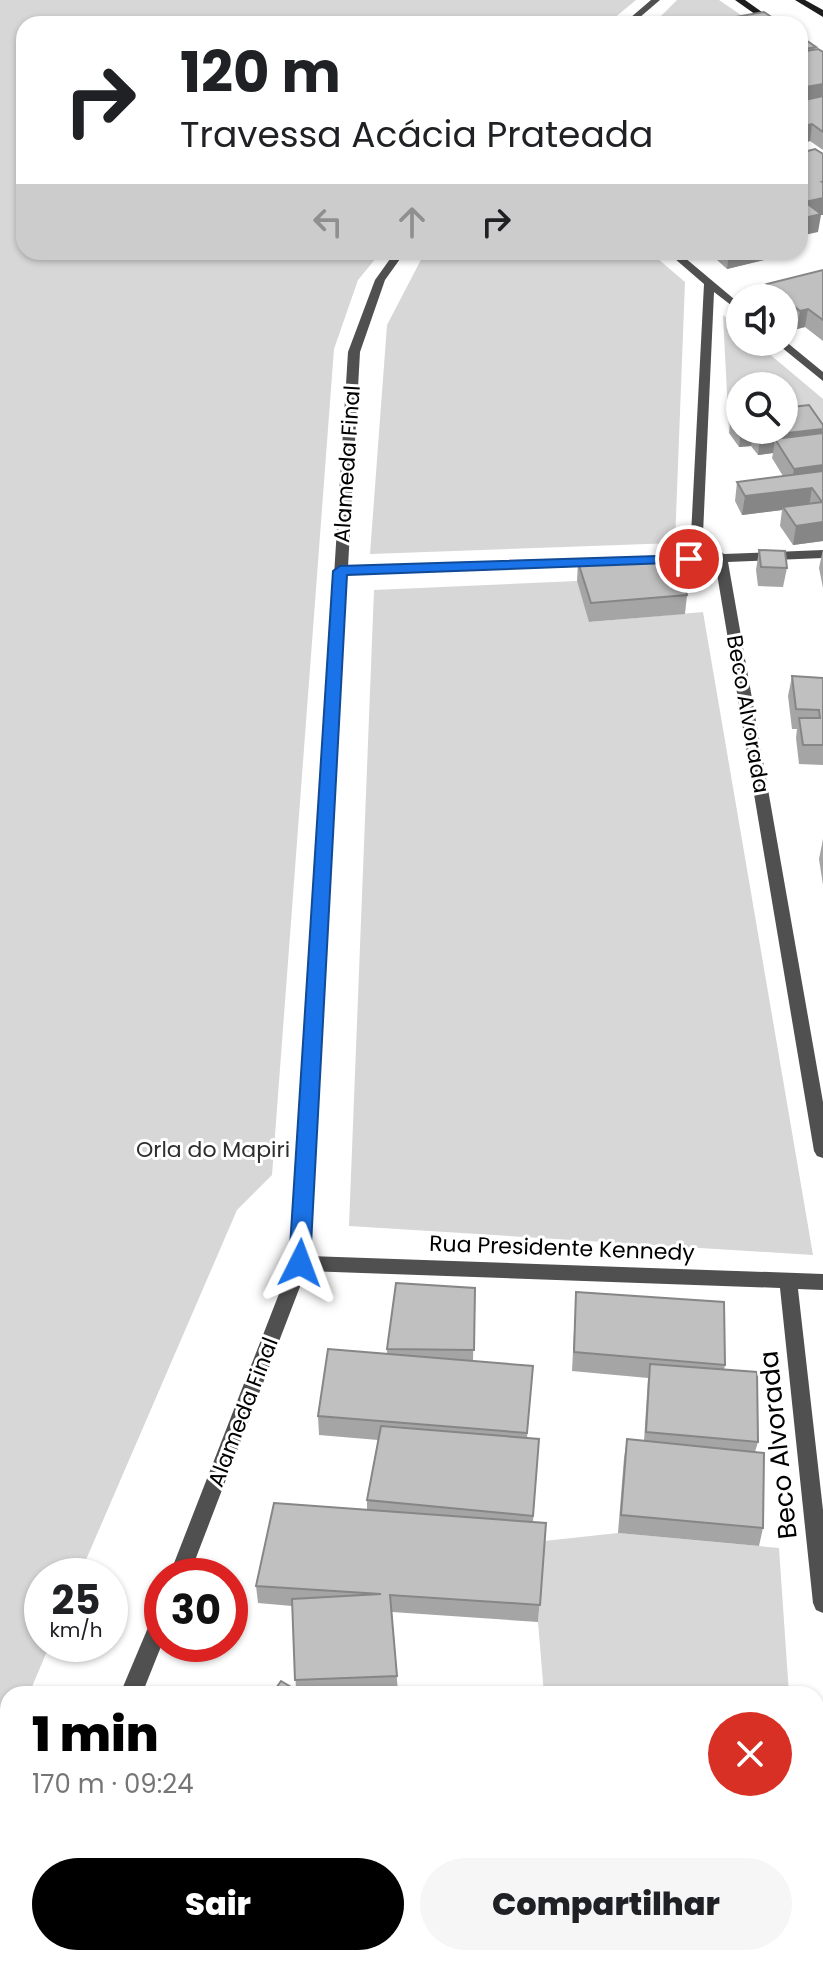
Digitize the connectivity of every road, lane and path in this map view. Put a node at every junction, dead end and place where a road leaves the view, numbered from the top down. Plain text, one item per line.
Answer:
1 (656, 0) edge
2 (739, 0) edge
3 (799, 0) edge
4 (823, 14) edge
5 (637, 16) edge
6 (763, 16) edge
7 (394, 260) edge
8 (682, 260) edge
9 (709, 283) junction
10 (726, 297) edge
11 (797, 356) edge
12 (823, 378) edge
13 (823, 554) edge
14 (721, 558) junction
15 (641, 561) edge
16 (610, 562) edge
17 (340, 571) junction
18 (823, 1151) edge
19 (300, 1263) junction
20 (788, 1280) junction
21 (823, 1282) edge
22 (186, 1558) edge
23 (823, 1603) edge
24 (144, 1662) edge
25 (134, 1686) edge

1 - 5 street
2 - 6 street
3 - 4 street
7 - 17 street, Alameda Final
8 - 9 street
9 - 10 street
9 - 14 street, Beco Alvorada
11 - 12 street
13 - 14 street
14 - 15 street
14 - 18 street, Beco Alvorada
16 - 17 street
17 - 19 street, Alameda Final
19 - 20 street, Rua Presidente Kennedy
19 - 22 street, Alameda Final
20 - 21 street, Rua Presidente Kennedy
20 - 23 street, Beco Alvorada
24 - 25 street

